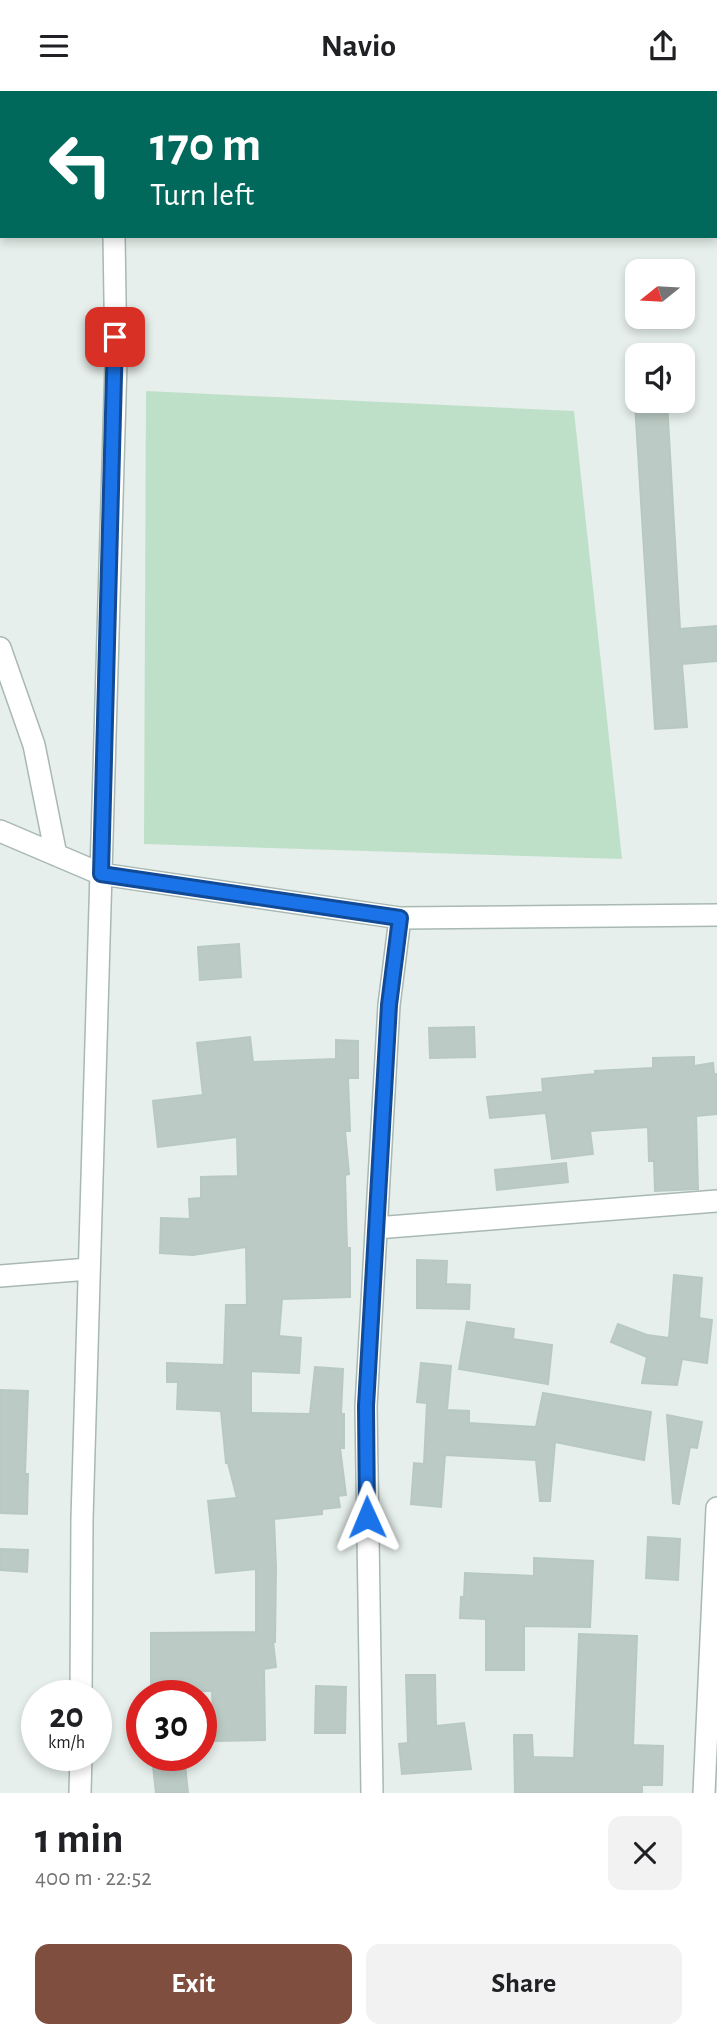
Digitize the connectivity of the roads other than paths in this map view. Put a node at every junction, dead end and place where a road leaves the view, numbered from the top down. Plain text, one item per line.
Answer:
1 (114, 238) edge
2 (0, 648) edge
3 (0, 831) edge
4 (56, 855) junction
5 (101, 874) junction
6 (717, 915) edge
7 (400, 918) junction
8 (717, 1201) edge
9 (376, 1228) junction
10 (89, 1269) junction
11 (0, 1276) edge
12 (717, 1508) edge
13 (81, 1680) edge
14 (81, 1771) edge
15 (80, 1793) edge
16 (372, 1793) edge
17 (705, 1793) edge

1 - 5 street
2 - 4 street
3 - 4 street
4 - 5 street
5 - 7 street
5 - 10 street
6 - 7 street
7 - 9 street
8 - 9 street
9 - 16 street
10 - 11 street
10 - 13 street
12 - 17 street
14 - 15 street

